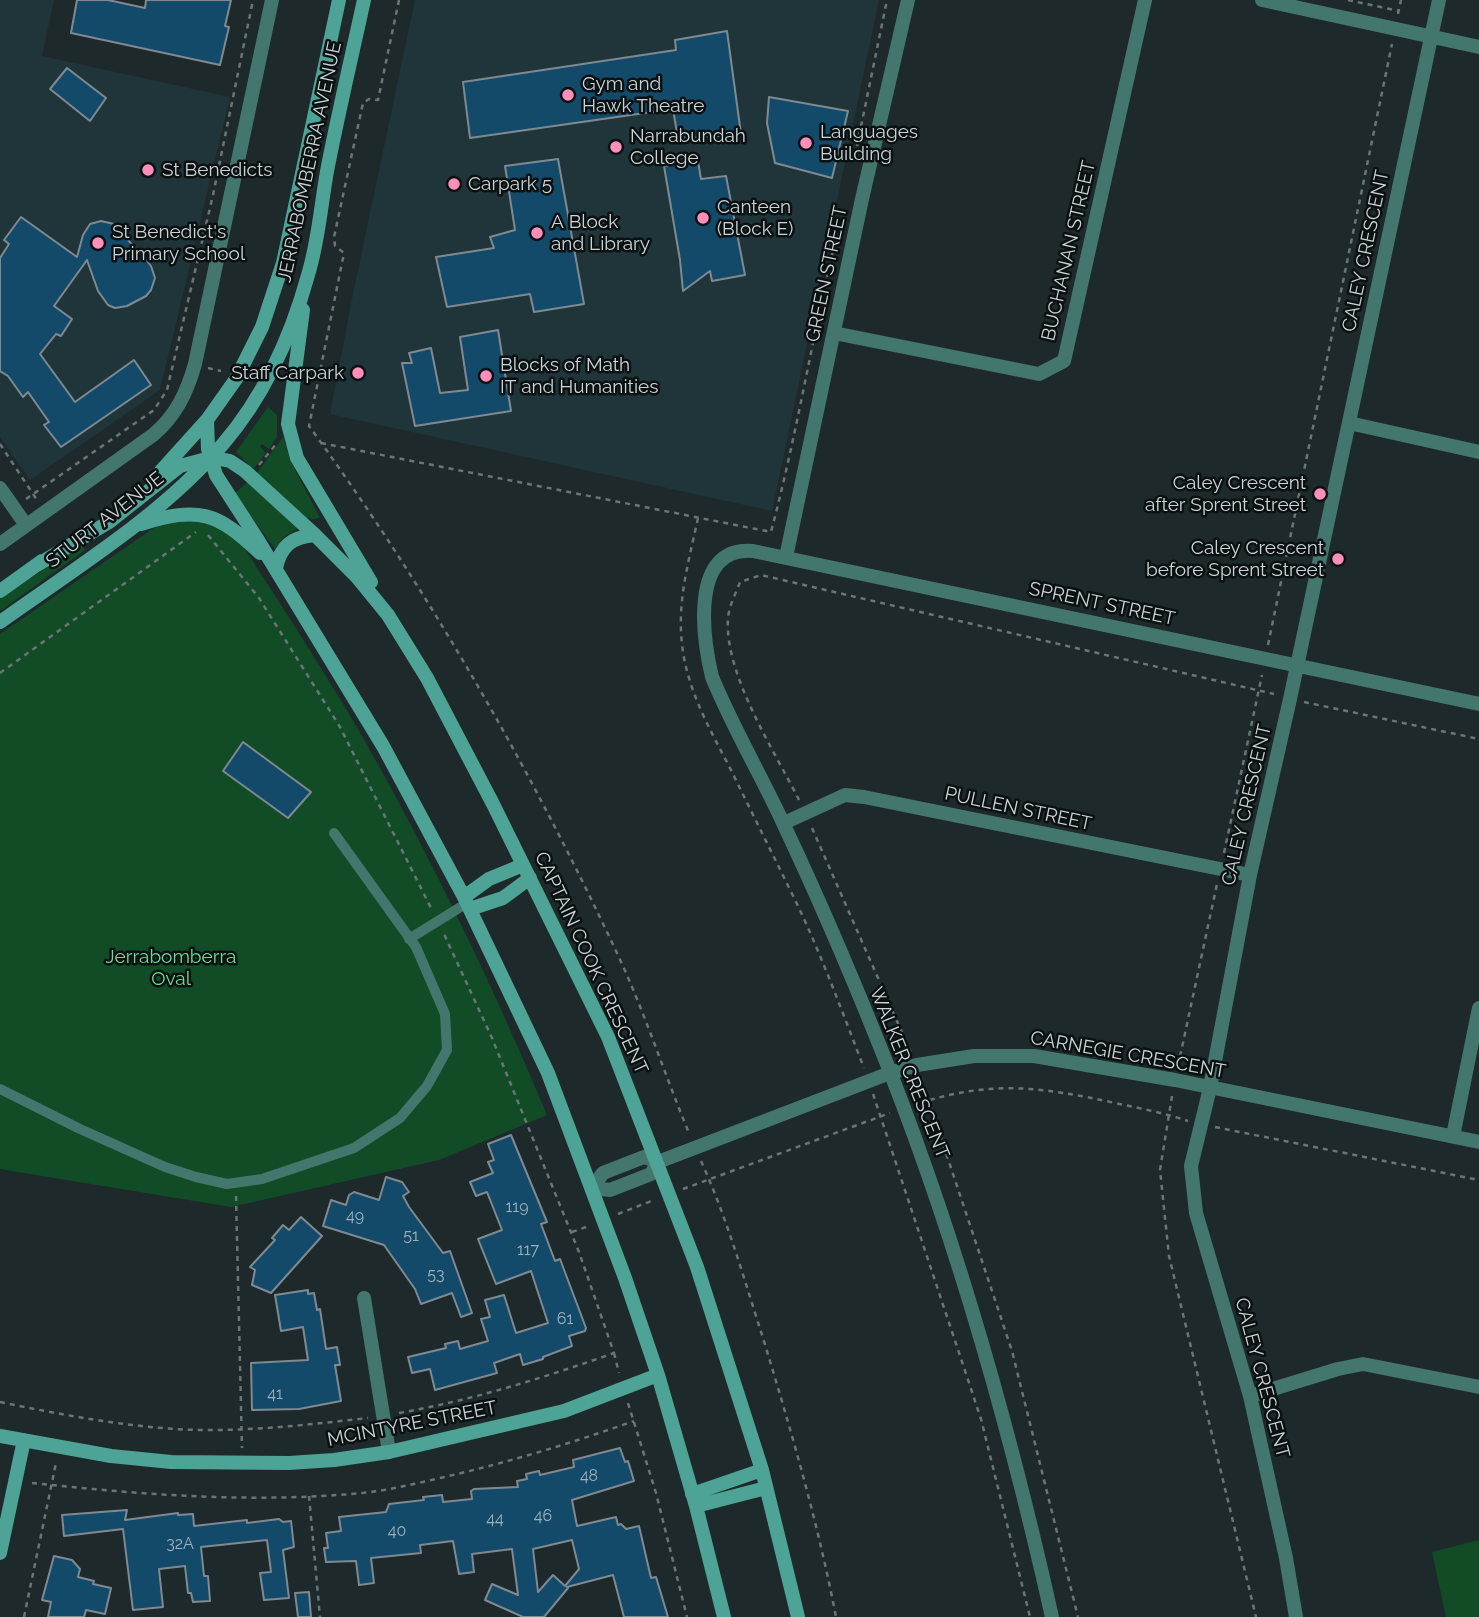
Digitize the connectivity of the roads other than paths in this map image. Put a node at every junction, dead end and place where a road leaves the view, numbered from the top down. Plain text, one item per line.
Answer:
1 (272, 0) edge
2 (339, 0) edge
3 (364, 0) edge
4 (908, 0) edge
5 (1145, 0) edge
6 (1262, 0) edge
7 (1438, 0) edge
8 (1431, 37) junction
9 (1479, 47) edge
10 (347, 80) junction
11 (319, 95) junction
12 (307, 278) junction
13 (834, 334) junction
14 (222, 397) joint
15 (251, 406) joint
16 (207, 420) junction
17 (1349, 423) junction
18 (1479, 452) edge
19 (210, 458) junction
20 (0, 488) edge
21 (136, 525) junction
22 (26, 526) junction
23 (315, 535) junction
24 (0, 544) edge
25 (786, 557) junction
26 (719, 561) joint
27 (37, 565) junction
28 (276, 569) junction
29 (0, 591) edge
30 (0, 622) edge
31 (410, 648) junction
32 (1297, 665) junction
33 (1479, 704) edge
34 (783, 823) junction
35 (334, 833) dead end
36 (527, 872) junction
37 (1250, 876) junction
38 (467, 903) junction
39 (410, 939) junction
40 (1479, 1008) edge
41 (890, 1073) junction
42 (1210, 1088) junction
43 (0, 1089) edge
44 (1453, 1136) junction
45 (1479, 1142) edge
46 (658, 1161) junction
47 (592, 1188) junction
48 (364, 1298) dead end
49 (658, 1375) junction
50 (1479, 1387) edge
51 (1250, 1396) junction
52 (0, 1436) edge
53 (24, 1440) junction
54 (389, 1452) junction
55 (761, 1470) junction
56 (766, 1489) junction
57 (694, 1500) junction
58 (0, 1553) edge
59 (723, 1617) edge
60 (798, 1617) edge
61 (1052, 1617) edge
62 (1296, 1617) edge

1 - 22 street, STURT AVENUE
2 - 11 main road, JERRABOMBERRA AVENUE
3 - 10 main road, JERRABOMBERRA AVENUE
4 - 13 street, GREEN STREET
5 - 13 street, BUCHANAN STREET
6 - 8 street
7 - 8 street, CALEY CRESCENT
8 - 9 street
8 - 17 street, CALEY CRESCENT
10 - 11 main road
10 - 12 main road, JERRABOMBERRA AVENUE
11 - 14 main road, JERRABOMBERRA AVENUE
12 - 15 main road, JERRABOMBERRA AVENUE
12 - 31 main road
13 - 25 street, GREEN STREET
14 - 16 main road, STURT AVENUE
15 - 19 main road, STURT AVENUE
16 - 19 main road
16 - 27 main road, STURT AVENUE
17 - 18 street
17 - 32 street, CALEY CRESCENT
19 - 21 main road, STURT AVENUE
19 - 23 main road, CAPTAIN COOK CRESCENT
19 - 27 main road
19 - 28 main road
20 - 22 street
21 - 28 main road
21 - 30 main road, STURT AVENUE
22 - 24 street, STURT AVENUE
23 - 28 main road
23 - 31 main road, CAPTAIN COOK CRESCENT
25 - 26 street, SPRENT STREET
25 - 32 street, SPRENT STREET
26 - 34 street, WALKER CRESCENT
27 - 29 main road, STURT AVENUE
28 - 38 main road
31 - 36 main road, CAPTAIN COOK CRESCENT
32 - 33 street, SPRENT STREET
32 - 37 street, CALEY CRESCENT
34 - 37 street, PULLEN STREET
34 - 41 street, WALKER CRESCENT
35 - 39 lane
36 - 38 main road
36 - 38 main road
36 - 46 main road, CAPTAIN COOK CRESCENT
37 - 42 street, CALEY CRESCENT
38 - 39 lane
38 - 47 main road
39 - 43 lane
40 - 44 street
41 - 42 street, CARNEGIE CRESCENT
41 - 46 street, CARNEGIE CRESCENT
41 - 61 street, WALKER CRESCENT
42 - 44 street, CARNEGIE CRESCENT
42 - 51 street, CALEY CRESCENT
44 - 45 street, CARNEGIE CRESCENT
46 - 47 street, CARNEGIE CRESCENT
46 - 55 main road, CAPTAIN COOK CRESCENT
47 - 49 main road
48 - 54 street
49 - 54 main road, MCINTYRE STREET
49 - 57 main road
50 - 51 street
51 - 62 street, CALEY CRESCENT
52 - 53 main road, MCINTYRE STREET
53 - 54 main road, MCINTYRE STREET
53 - 58 main road
55 - 56 main road, CAPTAIN COOK CRESCENT
55 - 57 main road
56 - 57 main road
56 - 60 main road, CAPTAIN COOK CRESCENT
57 - 59 main road

